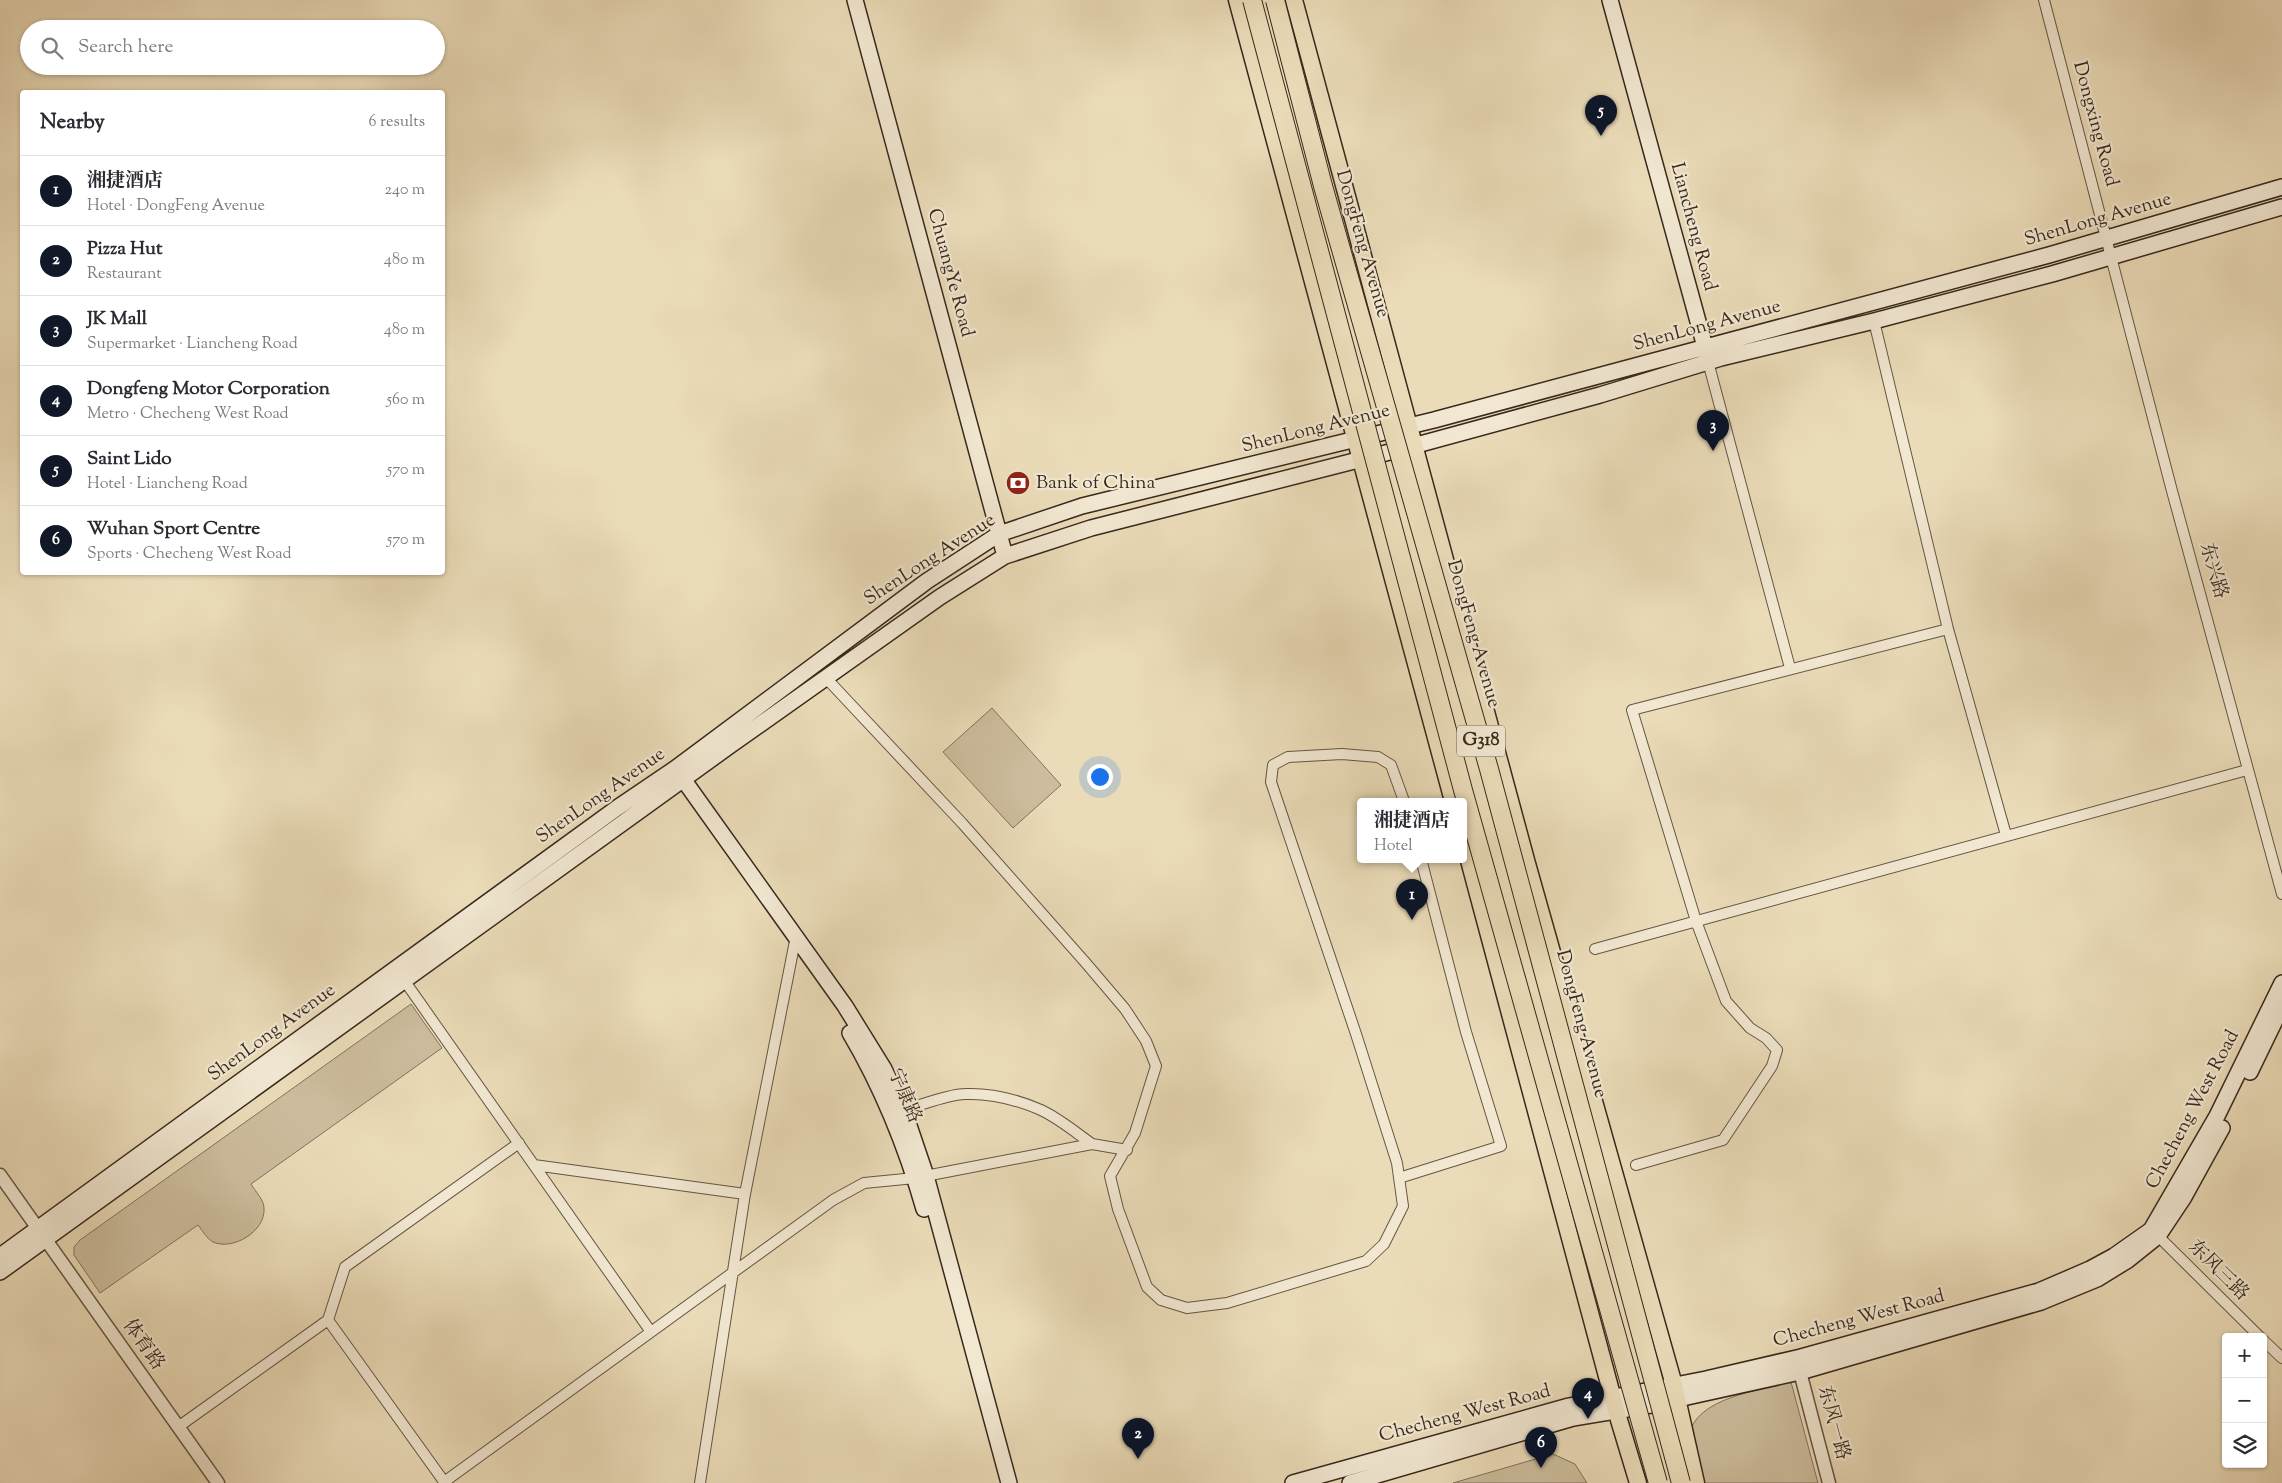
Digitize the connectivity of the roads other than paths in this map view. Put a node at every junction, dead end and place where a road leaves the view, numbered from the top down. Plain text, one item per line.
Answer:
1 (856, 0) edge
2 (1237, 0) edge
3 (1252, 0) edge
4 (1275, 0) edge
5 (1294, 0) edge
6 (1610, 0) edge
7 (2044, 0) edge
8 (2282, 187) edge
9 (2282, 207) edge
10 (2108, 238) junction
11 (2112, 256) junction
12 (1874, 321) junction
13 (1705, 347) junction
14 (1709, 362) junction
15 (1408, 426) junction
16 (1356, 439) junction
17 (1413, 446) junction
18 (1362, 458) junction
19 (999, 534) junction
20 (1005, 556) junction
21 (1948, 629) junction
22 (1790, 668) junction
23 (826, 678) junction
24 (2247, 770) junction
25 (676, 777) junction
26 (1403, 798) edge
27 (1452, 798) edge
28 (1465, 798) edge
29 (1467, 804) edge
30 (2006, 835) junction
31 (1467, 853) edge
32 (1421, 863) edge
33 (2282, 894) edge
34 (1696, 921) junction
35 (794, 942) junction
36 (1595, 949) dead end
37 (404, 980) junction
38 (2282, 982) edge
39 (2282, 1006) edge
40 (899, 1114) junction
41 (519, 1143) junction
42 (1092, 1144) junction
43 (1127, 1150) junction
44 (534, 1165) junction
45 (1636, 1165) dead end
46 (0, 1175) edge
47 (920, 1177) junction
48 (1399, 1178) junction
49 (745, 1194) junction
50 (2155, 1233) junction
51 (41, 1234) junction
52 (0, 1256) edge
53 (0, 1272) edge
54 (732, 1275) junction
55 (328, 1320) junction
56 (651, 1332) junction
57 (2256, 1333) edge
58 (2267, 1344) edge
59 (2282, 1358) edge
60 (1800, 1372) junction
61 (1675, 1392) junction
62 (1614, 1404) junction
63 (178, 1427) junction
64 (444, 1482) edge
65 (218, 1483) edge
66 (700, 1483) edge
67 (999, 1483) edge
68 (1009, 1483) edge
69 (1293, 1483) edge
70 (1350, 1483) edge
71 (1638, 1483) edge
72 (1658, 1483) edge
73 (1681, 1483) edge
74 (1696, 1483) edge
75 (1829, 1483) edge

1 - 19 main road, ChuangYe Road
2 - 16 main road
3 - 28 highway, G318, bridge
4 - 73 highway, DongFeng Avenue / G318, bridge
5 - 15 main road
6 - 13 main road, Liancheng Road
7 - 10 street, Dongxing Road
8 - 10 main road, ShenLong Avenue
9 - 11 main road, ShenLong Avenue
10 - 11 street, Dongxing Road
10 - 13 main road, ShenLong Avenue
11 - 12 main road, ShenLong Avenue
11 - 24 street, 东兴路
12 - 14 main road, ShenLong Avenue
12 - 21 street
13 - 14 street, Liancheng Road
13 - 15 main road, ShenLong Avenue
14 - 17 main road, ShenLong Avenue
14 - 22 street, Liancheng Road
15 - 16 main road, ShenLong Avenue
15 - 17 main road
16 - 18 main road
16 - 19 main road, ShenLong Avenue
17 - 18 main road, ShenLong Avenue
17 - 61 main road
18 - 20 main road, ShenLong Avenue
18 - 27 main road
19 - 20 main road, ChuangYe Road
19 - 25 main road, ShenLong Avenue
20 - 23 main road, ShenLong Avenue
21 - 22 street
21 - 30 street
22 - 34 street
23 - 25 main road, ShenLong Avenue
23 - 43 street
24 - 30 street
24 - 33 street, 东兴路
25 - 35 main road, 宁康路
25 - 37 main road, ShenLong Avenue
25 - 51 main road, ShenLong Avenue
26 - 48 street
29 - 72 highway, G318, bridge
30 - 34 street
31 - 62 main road
32 - 48 street
34 - 36 street
34 - 45 street
35 - 40 main road, 宁康路
35 - 49 street
37 - 41 street
37 - 51 main road, ShenLong Avenue
38 - 50 main road, Checheng West Road
39 - 50 main road, Checheng West Road
40 - 42 street
40 - 47 main road, 宁康路
41 - 44 street
41 - 55 street
42 - 43 street
42 - 47 street
43 - 48 street
44 - 49 street
44 - 56 street
46 - 51 street, 体育路
47 - 54 street
47 - 67 main road, 宁康路
47 - 68 main road
49 - 54 street
50 - 57 street, 东风三路
50 - 60 main road, Checheng West Road
50 - 61 main road, Checheng West Road
51 - 52 main road, ShenLong Avenue
51 - 53 main road, ShenLong Avenue
51 - 63 street, 体育路
54 - 56 street
54 - 66 street
55 - 63 street
55 - 64 street
56 - 64 street
58 - 59 street
60 - 61 main road, Checheng West Road
60 - 75 street, 东风一路
61 - 62 main road, Checheng West Road
61 - 62 main road, Checheng West Road
61 - 74 main road
62 - 69 main road, Checheng West Road
62 - 70 main road, Checheng West Road
62 - 71 main road
63 - 65 street, 体育路

